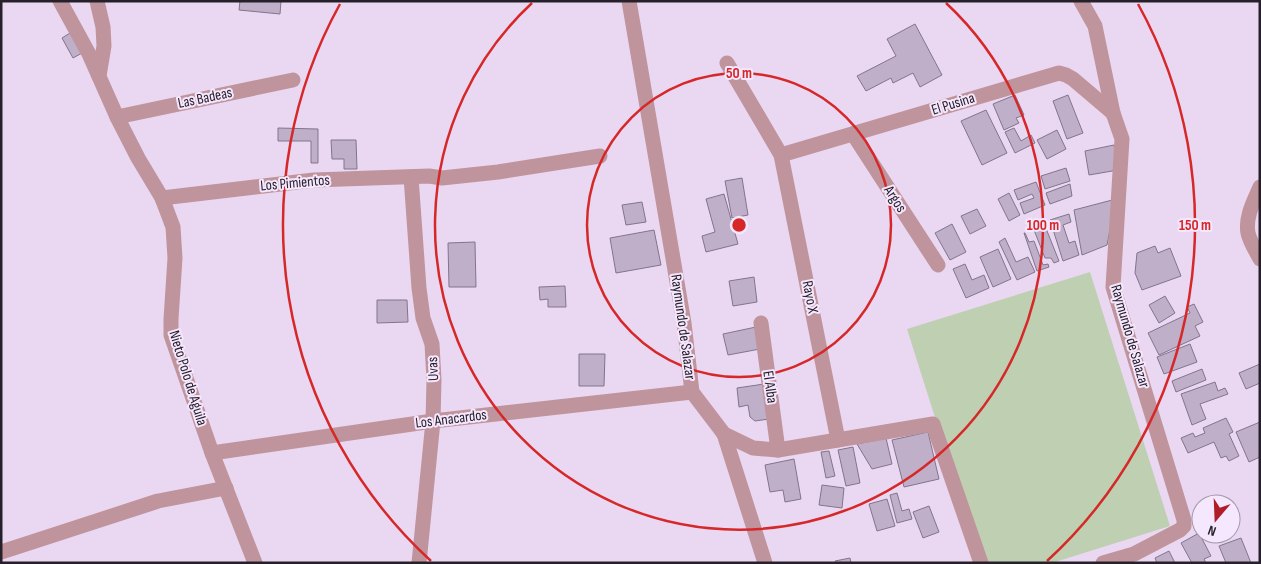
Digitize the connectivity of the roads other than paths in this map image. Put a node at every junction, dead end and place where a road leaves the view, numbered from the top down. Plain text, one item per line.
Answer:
1 (60, 1) edge
2 (97, 1) edge
3 (629, 1) edge
4 (1081, 1) edge
5 (727, 63) dead end
6 (99, 76) junction
7 (293, 80) dead end
8 (1113, 113) junction
9 (117, 117) junction
10 (853, 134) junction
11 (781, 155) junction
12 (600, 156) dead end
13 (411, 177) junction
14 (1260, 187) edge
15 (162, 198) junction
16 (1260, 258) edge
17 (938, 265) dead end
18 (761, 324) dead end
19 (692, 392) junction
20 (433, 421) junction
21 (724, 434) junction
22 (838, 440) junction
23 (778, 450) junction
24 (212, 453) junction
25 (226, 488) junction
26 (1, 552) edge
27 (1137, 558) edge
28 (255, 563) edge
29 (419, 563) edge
30 (765, 563) edge
31 (981, 563) edge
32 (1103, 563) edge

1 - 6 street, Nieto Polo de Aguila
2 - 6 street
3 - 19 street, Raymundo de Salazar
4 - 8 street, Raymundo de Salazar
5 - 11 street, Rayo X
6 - 9 street, Nieto Polo de Aguila
7 - 9 street, Las Badeas
8 - 10 street, El Pusina
8 - 27 street, Raymundo de Salazar
9 - 15 street, Nieto Polo de Aguila
10 - 11 street, El Pusina
10 - 17 street, Argos
11 - 22 street, Rayo X
12 - 13 street, Los Pimientos
13 - 15 street, Los Pimientos
13 - 20 street, Uvas
14 - 16 street
15 - 24 street, Nieto Polo de Aguila
18 - 23 street, El Alba
19 - 20 street, Los Anacardos
19 - 21 street, Raymundo de Salazar
20 - 24 street, Los Anacardos
20 - 29 street, Uvas
21 - 23 street, Raymundo de Salazar
21 - 30 street
22 - 23 street, Raymundo de Salazar
22 - 31 street, Raymundo de Salazar
24 - 25 street, Nieto Polo de Aguila
25 - 26 street
25 - 28 street, Nieto Polo de Aguila
27 - 32 street, Raymundo de Salazar

